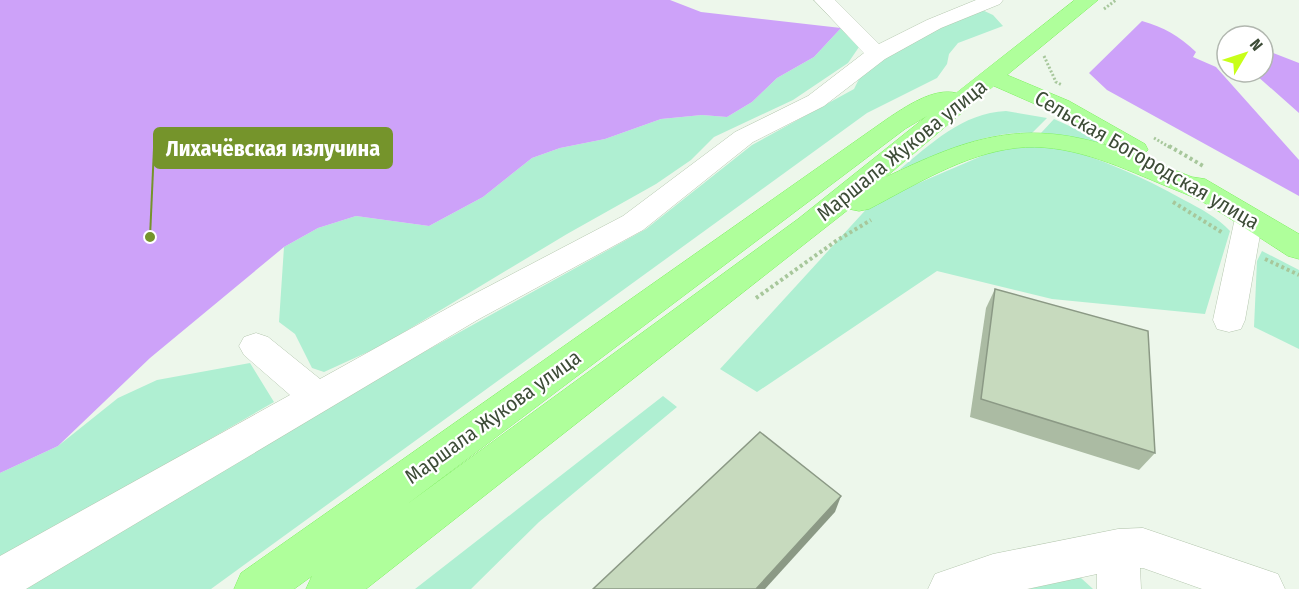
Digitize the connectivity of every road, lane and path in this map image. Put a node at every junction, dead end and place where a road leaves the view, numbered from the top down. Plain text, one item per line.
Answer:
1 (824, 0) edge
2 (993, 0) edge
3 (1116, 0) edge
4 (1093, 7) edge
5 (877, 54) junction
6 (1044, 56) dead end
7 (992, 77) junction
8 (1066, 87) dead end
9 (1147, 134) dead end
10 (1211, 182) junction
11 (1171, 201) dead end
12 (875, 218) dead end
13 (809, 226) junction
14 (1247, 232) junction
15 (1299, 248) edge
16 (1299, 275) edge
17 (754, 300) dead end
18 (1229, 320) dead end
19 (256, 346) dead end
20 (318, 398) junction
21 (1119, 569) edge
22 (0, 580) edge
23 (257, 589) edge
24 (329, 589) edge
25 (950, 589) edge
26 (1263, 589) edge

1 - 5 lane
2 - 5 lane
3 - 4 path
4 - 7 main road
5 - 20 lane
6 - 8 path
7 - 10 main road, Сельская Богородская улица
7 - 13 main road, Маршала Жукова улица
7 - 23 main road, Маршала Жукова улица
9 - 10 path
10 - 13 main road
10 - 14 main road, Сельская Богородская улица
11 - 14 path
12 - 17 path
13 - 24 main road, Маршала Жукова улица
14 - 15 main road, Сельская Богородская улица
14 - 16 path
14 - 18 lane
19 - 20 lane
20 - 22 lane
21 - 25 lane
21 - 26 lane

